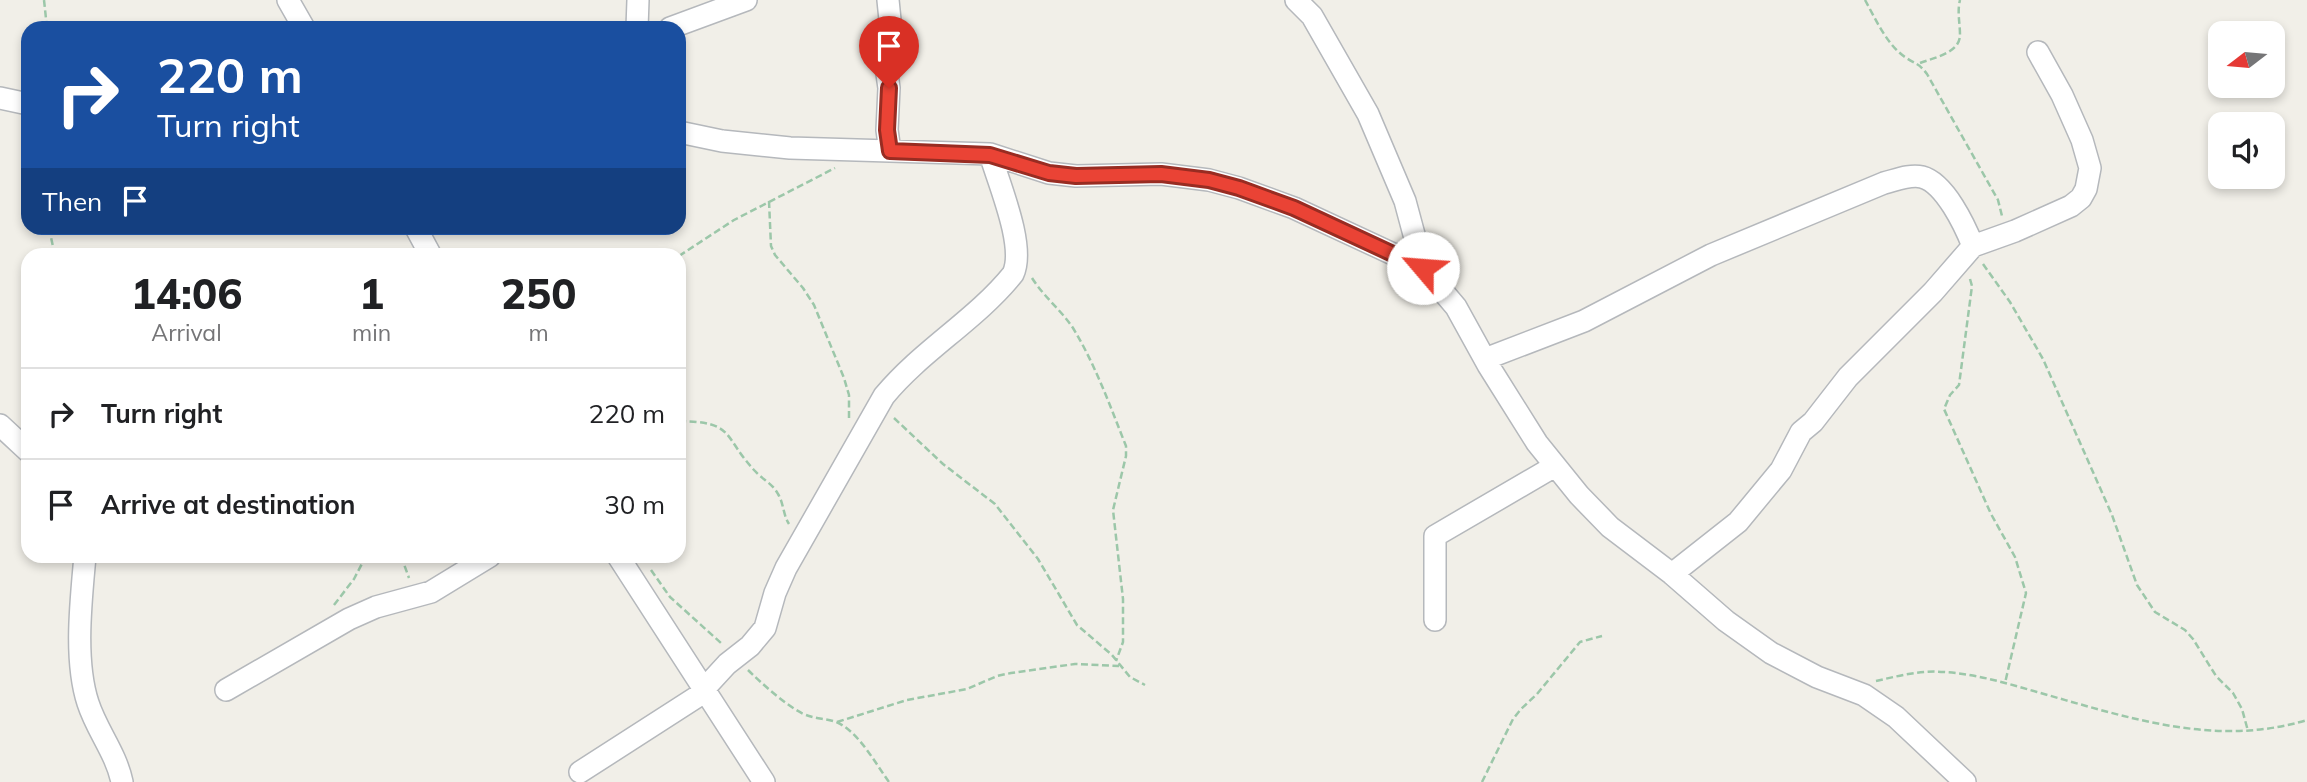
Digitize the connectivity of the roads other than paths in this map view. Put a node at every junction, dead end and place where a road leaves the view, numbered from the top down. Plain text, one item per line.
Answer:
1 (288, 0) edge
2 (638, 0) edge
3 (744, 0) edge
4 (888, 0) edge
5 (1296, 0) edge
6 (300, 21) edge
7 (637, 21) edge
8 (686, 22) edge
9 (2038, 52) dead end
10 (0, 98) edge
11 (21, 102) edge
12 (686, 133) edge
13 (890, 151) junction
14 (990, 155) junction
15 (1969, 251) junction
16 (1423, 268) junction
17 (1485, 359) junction
18 (0, 425) edge
19 (21, 444) edge
20 (1555, 466) junction
21 (84, 563) edge
22 (479, 563) edge
23 (623, 563) edge
24 (1672, 574) junction
25 (1435, 620) dead end
26 (226, 690) dead end
27 (705, 690) junction
28 (580, 772) dead end
29 (122, 782) edge
30 (764, 782) edge
31 (1965, 782) edge

1 - 6 street
2 - 7 street
3 - 8 street
4 - 13 street
5 - 16 street
9 - 15 street
10 - 11 street
12 - 13 street
13 - 14 street
14 - 16 street
14 - 27 street
15 - 17 street
15 - 24 street
16 - 17 street
17 - 20 street
18 - 19 street
20 - 24 street
20 - 25 street
21 - 29 street
22 - 26 street
23 - 27 street
24 - 31 street
27 - 28 street
27 - 30 street

